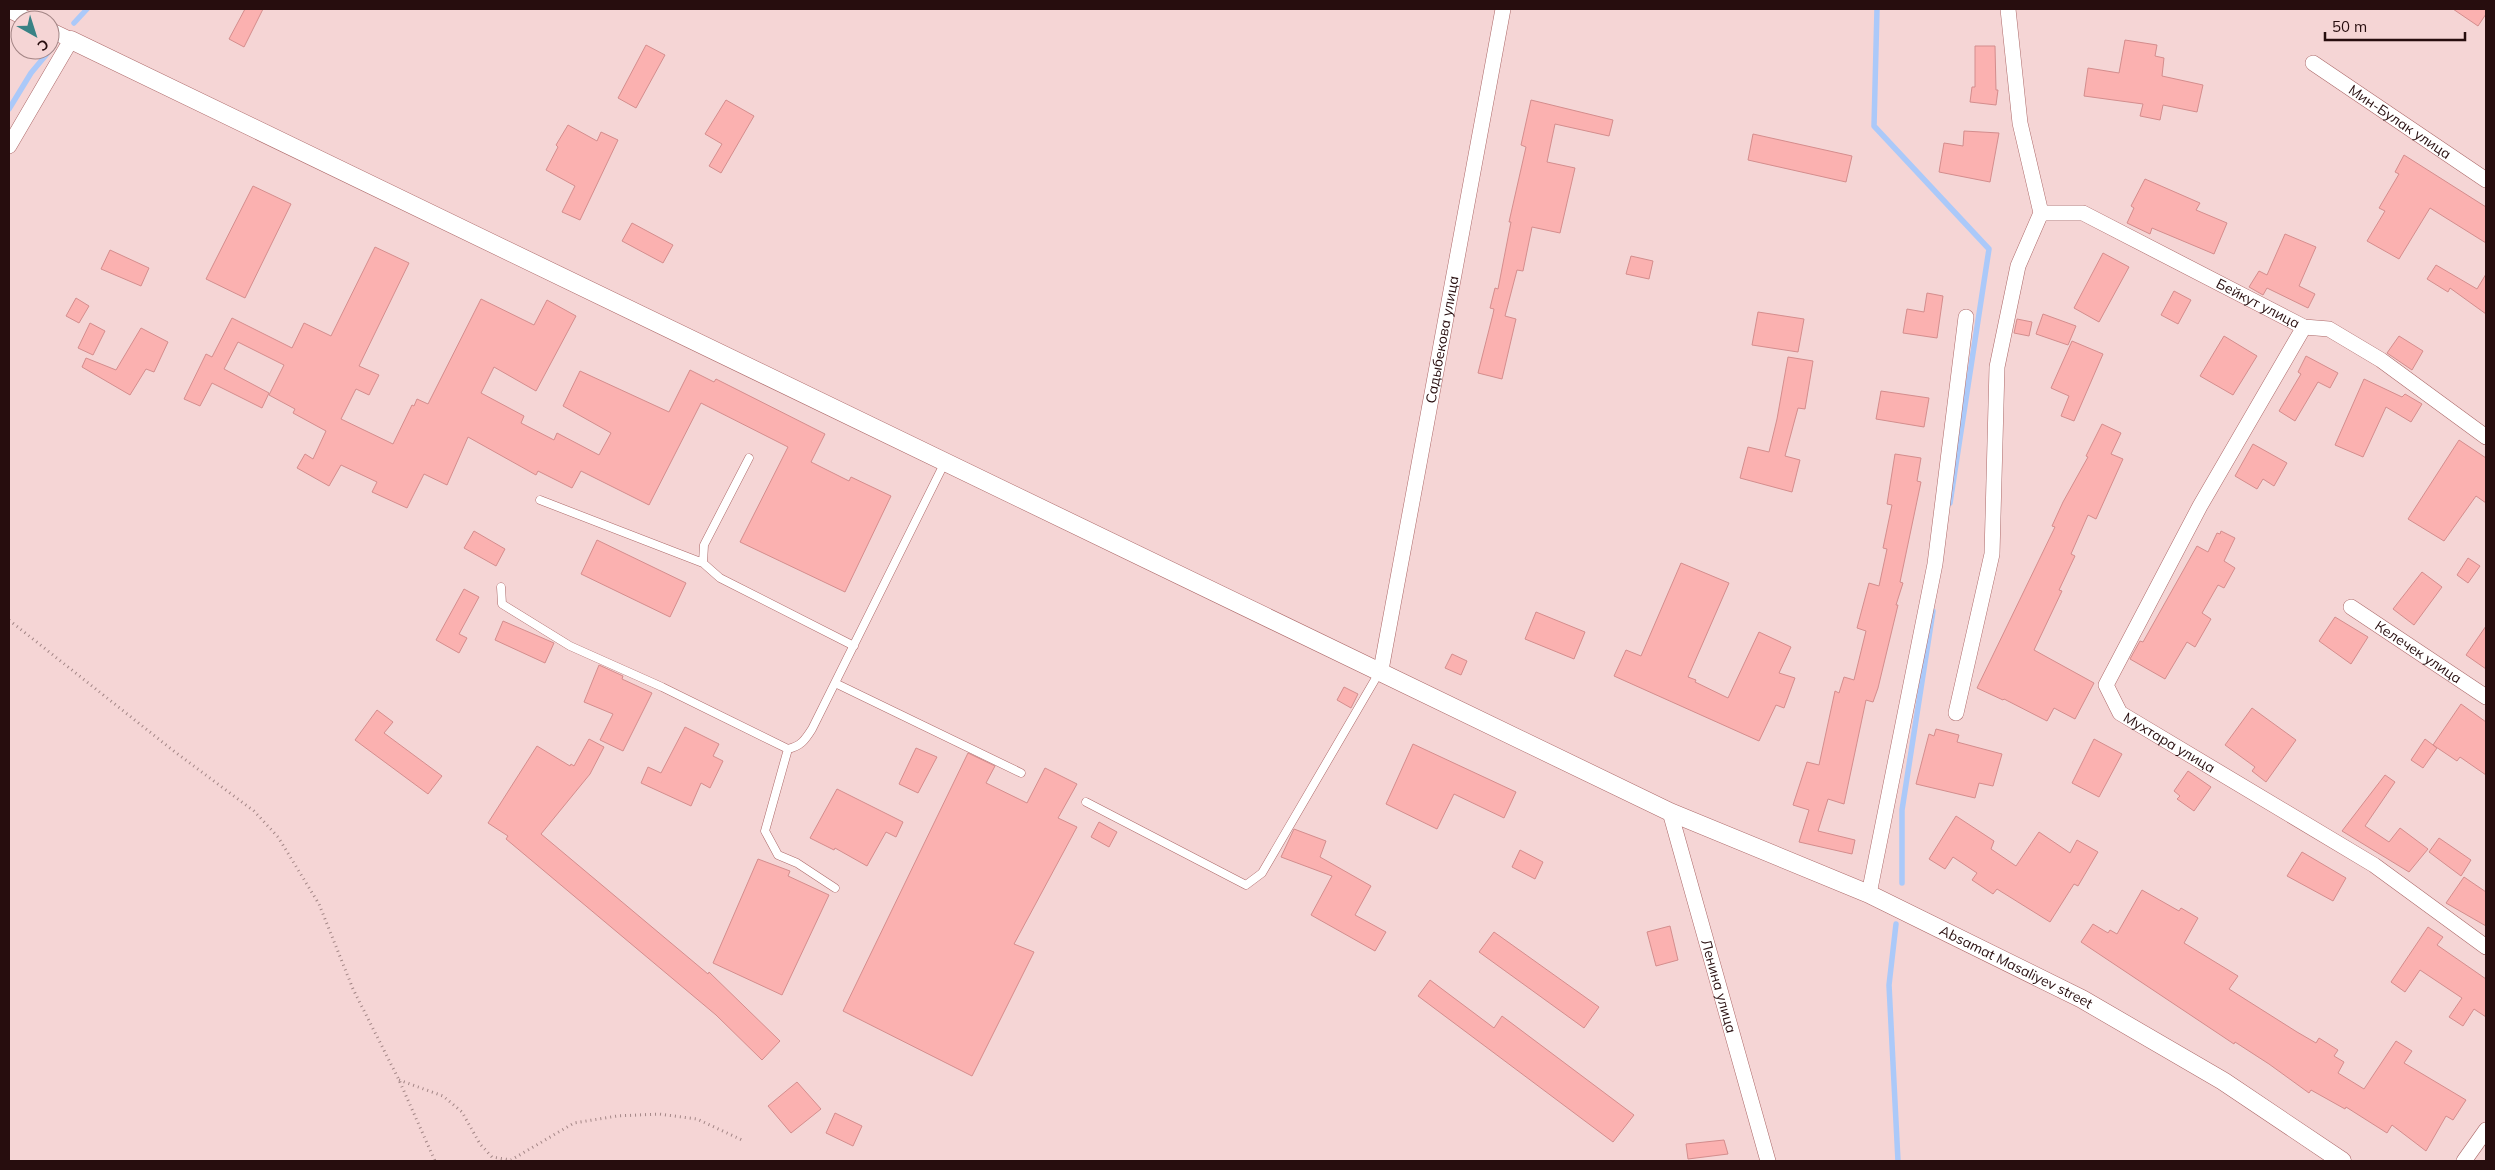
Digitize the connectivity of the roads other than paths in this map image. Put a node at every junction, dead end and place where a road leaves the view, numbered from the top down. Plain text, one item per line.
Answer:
1 (1503, 9) edge
2 (2008, 9) edge
3 (60, 35) edge
4 (72, 40) junction
5 (2314, 63) dead end
6 (9, 146) edge
7 (2486, 180) edge
8 (2041, 213) junction
9 (1966, 317) dead end
10 (2304, 327) junction
11 (2486, 437) edge
12 (749, 458) dead end
13 (945, 462) junction
14 (540, 500) dead end
15 (704, 564) junction
16 (501, 587) dead end
17 (2351, 607) dead end
18 (854, 646) junction
19 (1380, 670) junction
20 (835, 683) junction
21 (2486, 697) edge
22 (1956, 713) dead end
23 (788, 749) junction
24 (1021, 773) dead end
25 (1086, 802) dead end
26 (1670, 812) junction
27 (835, 888) dead end
28 (1869, 894) junction
29 (2486, 947) edge
30 (2486, 1130) edge
31 (1768, 1161) edge
32 (2342, 1161) edge
33 (2464, 1161) edge

1 - 19 street, Садыбекова улица
2 - 8 street
3 - 4 street
4 - 6 street
4 - 13 street, Absamat Masaliyev street
5 - 7 street, Мин-Булак улица
8 - 10 street, Бейкут улица
8 - 22 street
9 - 28 street
10 - 11 street, Бейкут улица
10 - 29 street, Мухтара улица
12 - 15 lane
13 - 18 lane
13 - 19 street, Absamat Masaliyev street
14 - 15 lane
15 - 18 lane
16 - 23 lane
17 - 21 street, Келечек улица
18 - 20 lane
19 - 25 lane
19 - 26 street, Absamat Masaliyev street
20 - 23 lane
20 - 24 lane
23 - 27 lane
26 - 28 street, Absamat Masaliyev street
26 - 31 street, Ленина улица
28 - 32 street, Absamat Masaliyev street
30 - 33 street

